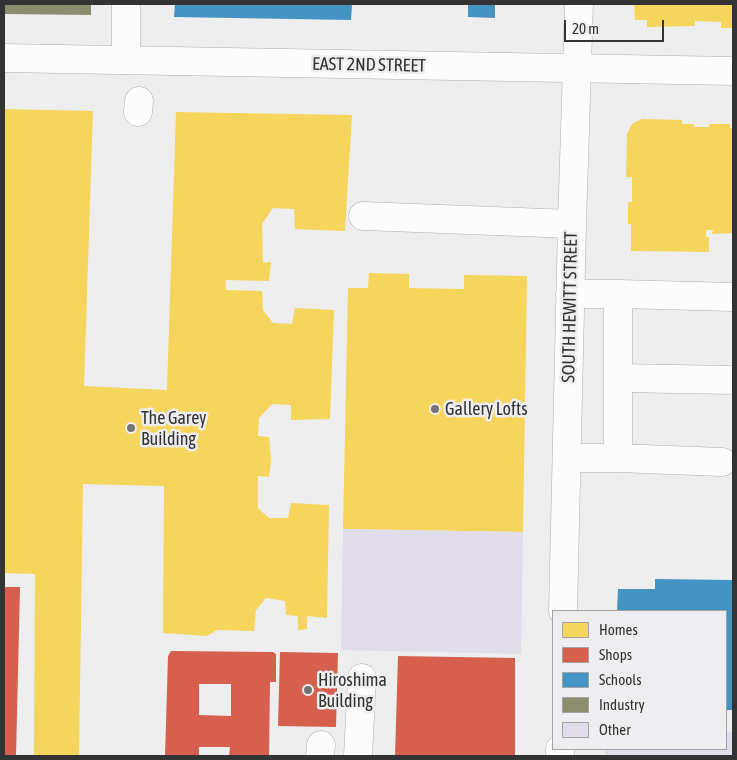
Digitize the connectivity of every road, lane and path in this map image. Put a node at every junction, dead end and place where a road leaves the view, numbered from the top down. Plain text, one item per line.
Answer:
1 (126, 4) edge
2 (579, 4) edge
3 (4, 58) edge
4 (126, 60) junction
5 (578, 69) junction
6 (733, 71) edge
7 (363, 216) dead end
8 (572, 224) junction
9 (570, 294) junction
10 (618, 294) junction
11 (733, 297) edge
12 (618, 378) junction
13 (733, 380) edge
14 (567, 458) junction
15 (618, 458) junction
16 (722, 462) dead end
17 (563, 610) edge
18 (362, 678) dead end
19 (358, 756) edge

1 - 4 street
2 - 5 street, SOUTH HEWITT STREET
3 - 4 street, EAST 2ND STREET
4 - 5 street, EAST 2ND STREET
5 - 6 street, EAST 2ND STREET
5 - 8 street, SOUTH HEWITT STREET
7 - 8 street
8 - 9 street, SOUTH HEWITT STREET
9 - 10 street
9 - 14 street, SOUTH HEWITT STREET
10 - 11 street
10 - 12 street
12 - 13 street
12 - 15 street
14 - 15 street
14 - 17 street, SOUTH HEWITT STREET
15 - 16 street
18 - 19 street

